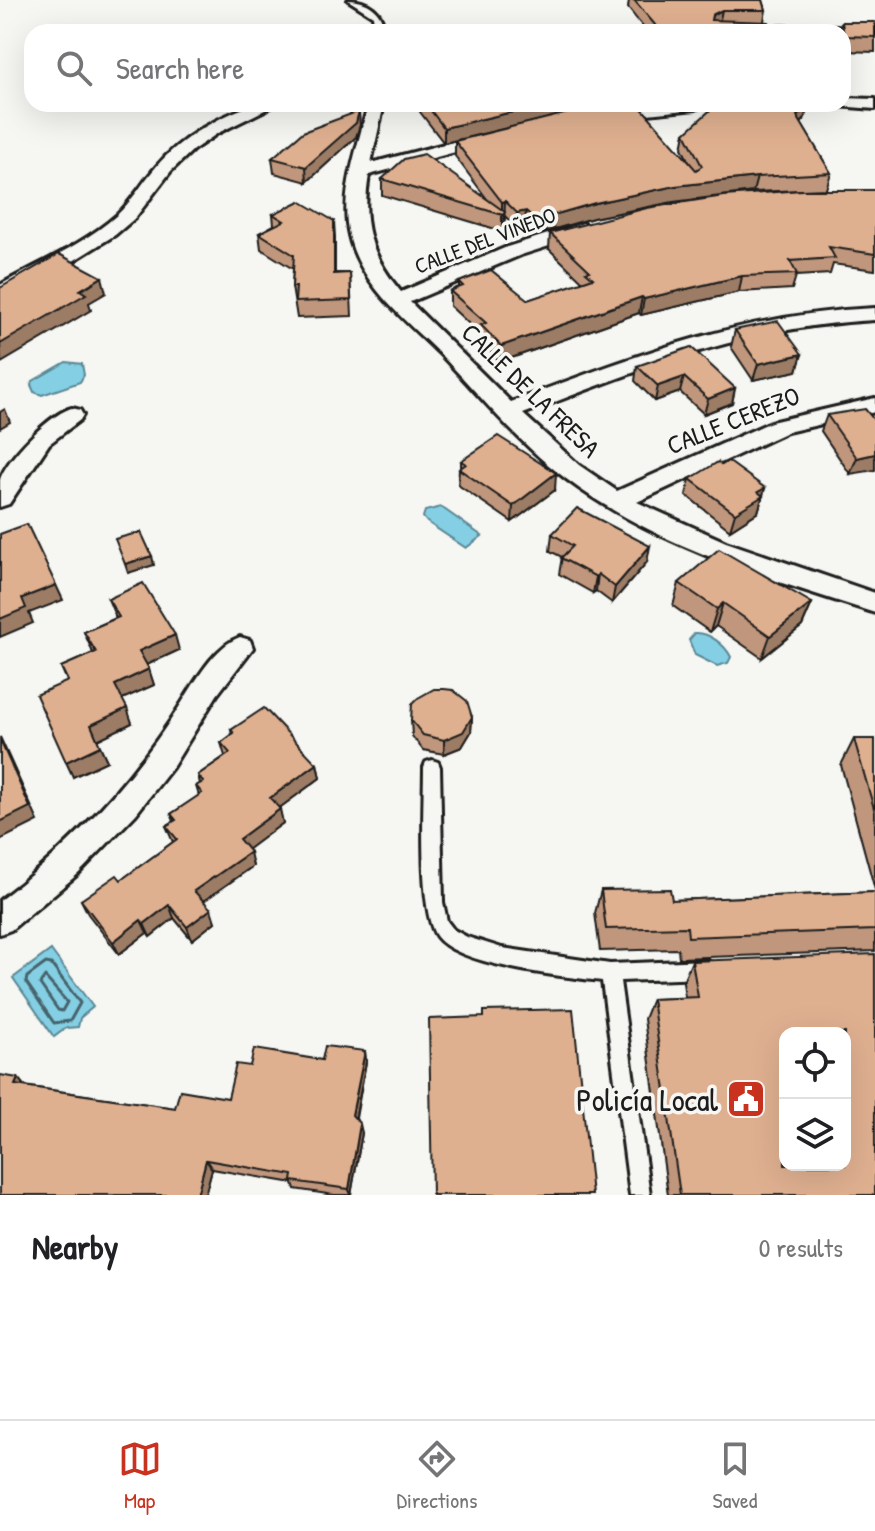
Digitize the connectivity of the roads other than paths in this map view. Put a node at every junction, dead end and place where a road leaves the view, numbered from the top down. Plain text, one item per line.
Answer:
1 (352, 0) edge
2 (381, 24) edge
3 (851, 29) edge
4 (873, 29) edge
5 (851, 103) edge
6 (875, 104) edge
7 (250, 112) edge
8 (374, 112) edge
9 (623, 112) edge
10 (596, 115) edge
11 (507, 134) edge
12 (363, 171) junction
13 (599, 224) edge
14 (0, 293) edge
15 (398, 300) junction
16 (875, 314) edge
17 (875, 405) edge
18 (509, 411) junction
19 (72, 415) dead end
20 (0, 498) edge
21 (617, 501) junction
22 (875, 603) edge
23 (240, 648) dead end
24 (432, 767) dead end
25 (0, 919) edge
26 (719, 969) edge
27 (610, 973) junction
28 (640, 1195) edge

1 - 2 lane
3 - 4 street
5 - 6 street
7 - 14 street
8 - 12 street, CALLE DE LA FRESA
9 - 10 street
11 - 12 street
12 - 15 street, CALLE DE LA FRESA
13 - 15 street, CALLE DEL VIÑEDO
15 - 18 street, CALLE DE LA FRESA
16 - 18 street
17 - 21 street, CALLE CEREZO
18 - 21 street, CALLE DE LA FRESA
19 - 20 street
21 - 22 street, CALLE DE LA FRESA
23 - 25 street
24 - 27 lane
26 - 27 lane
27 - 28 lane

